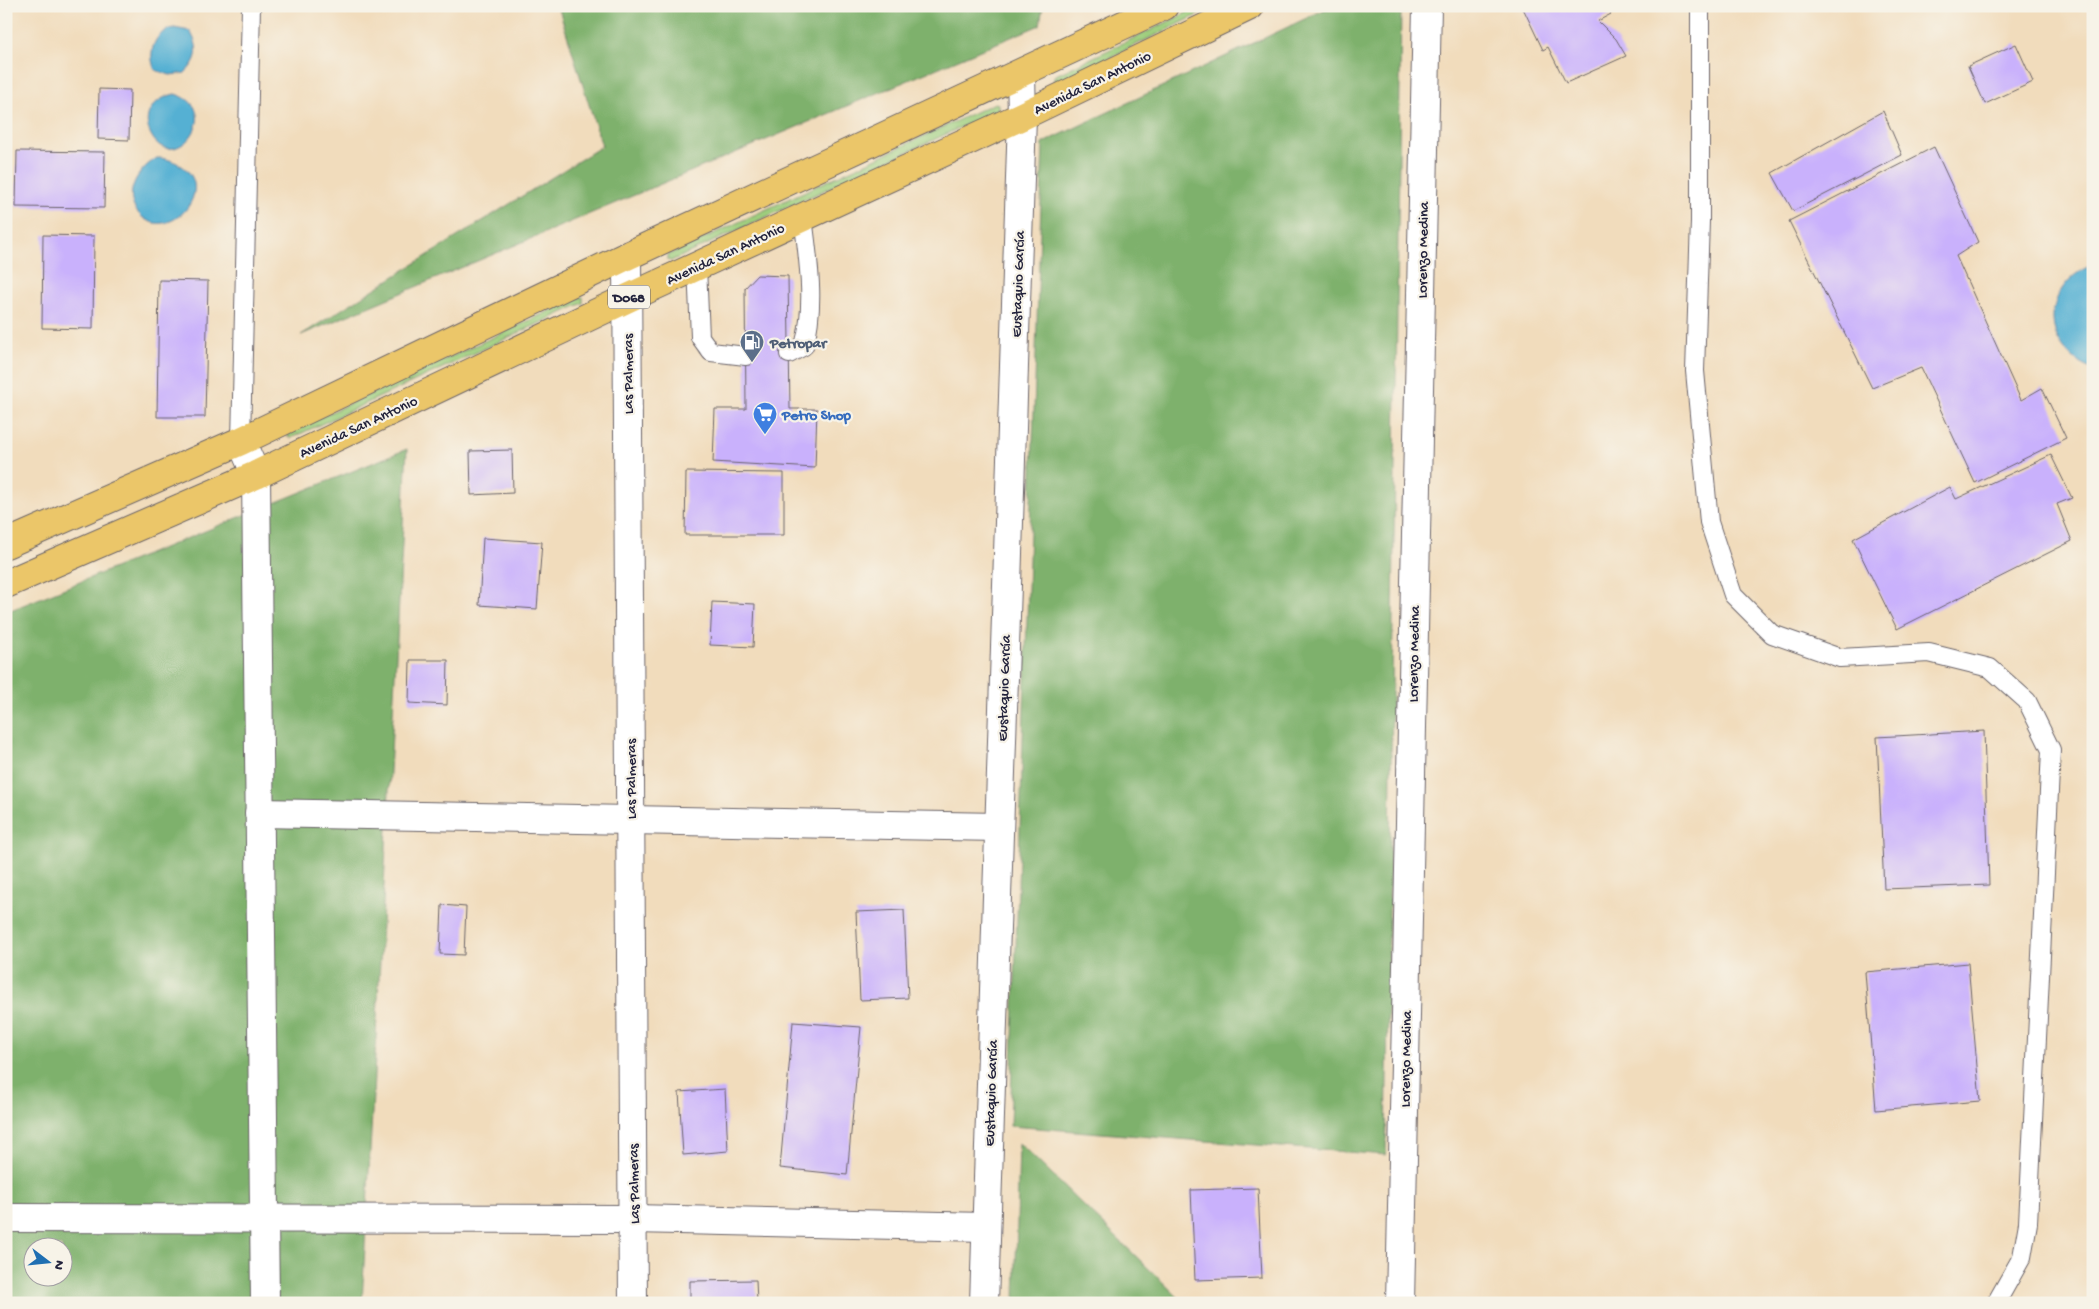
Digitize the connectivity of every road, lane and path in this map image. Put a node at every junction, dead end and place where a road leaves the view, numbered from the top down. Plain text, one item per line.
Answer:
1 (251, 6) edge
2 (1164, 6) edge
3 (1250, 6) edge
4 (1427, 6) edge
5 (1700, 6) edge
6 (1021, 74) junction
7 (1022, 116) junction
8 (803, 217) junction
9 (627, 256) junction
10 (697, 266) junction
11 (626, 299) junction
12 (789, 354) dead end
13 (746, 356) dead end
14 (241, 441) junction
15 (256, 475) junction
16 (6, 544) edge
17 (6, 584) edge
18 (260, 813) junction
19 (630, 820) junction
20 (999, 826) junction
21 (6, 1218) edge
22 (264, 1219) junction
23 (634, 1220) junction
24 (985, 1227) junction
25 (265, 1303) edge
26 (634, 1303) edge
27 (984, 1303) edge
28 (1400, 1303) edge
29 (1996, 1303) edge

1 - 14 lane
2 - 6 main road, D068
3 - 7 main road, Avenida San Antonio / D068
4 - 28 street, Lorenzo Medina
5 - 29 lane
6 - 7 street, Eustaquio García
6 - 9 main road, D068
7 - 8 main road, Avenida San Antonio / D068
7 - 20 street, Eustaquio García
8 - 10 main road, Avenida San Antonio / D068
8 - 12 lane
9 - 11 street, Las Palmeras
9 - 14 main road, D068
10 - 11 main road, Avenida San Antonio / D068
10 - 13 lane
11 - 15 main road, Avenida San Antonio / D068
11 - 19 street, Las Palmeras
14 - 15 street
14 - 16 main road, D068
15 - 17 main road, Avenida San Antonio / D068
15 - 18 street
18 - 19 street
18 - 22 street
19 - 20 street
19 - 23 street, Las Palmeras
20 - 24 street, Eustaquio García
21 - 22 street
22 - 23 street
22 - 25 street
23 - 24 street
23 - 26 street, Las Palmeras
24 - 27 street, Eustaquio García

